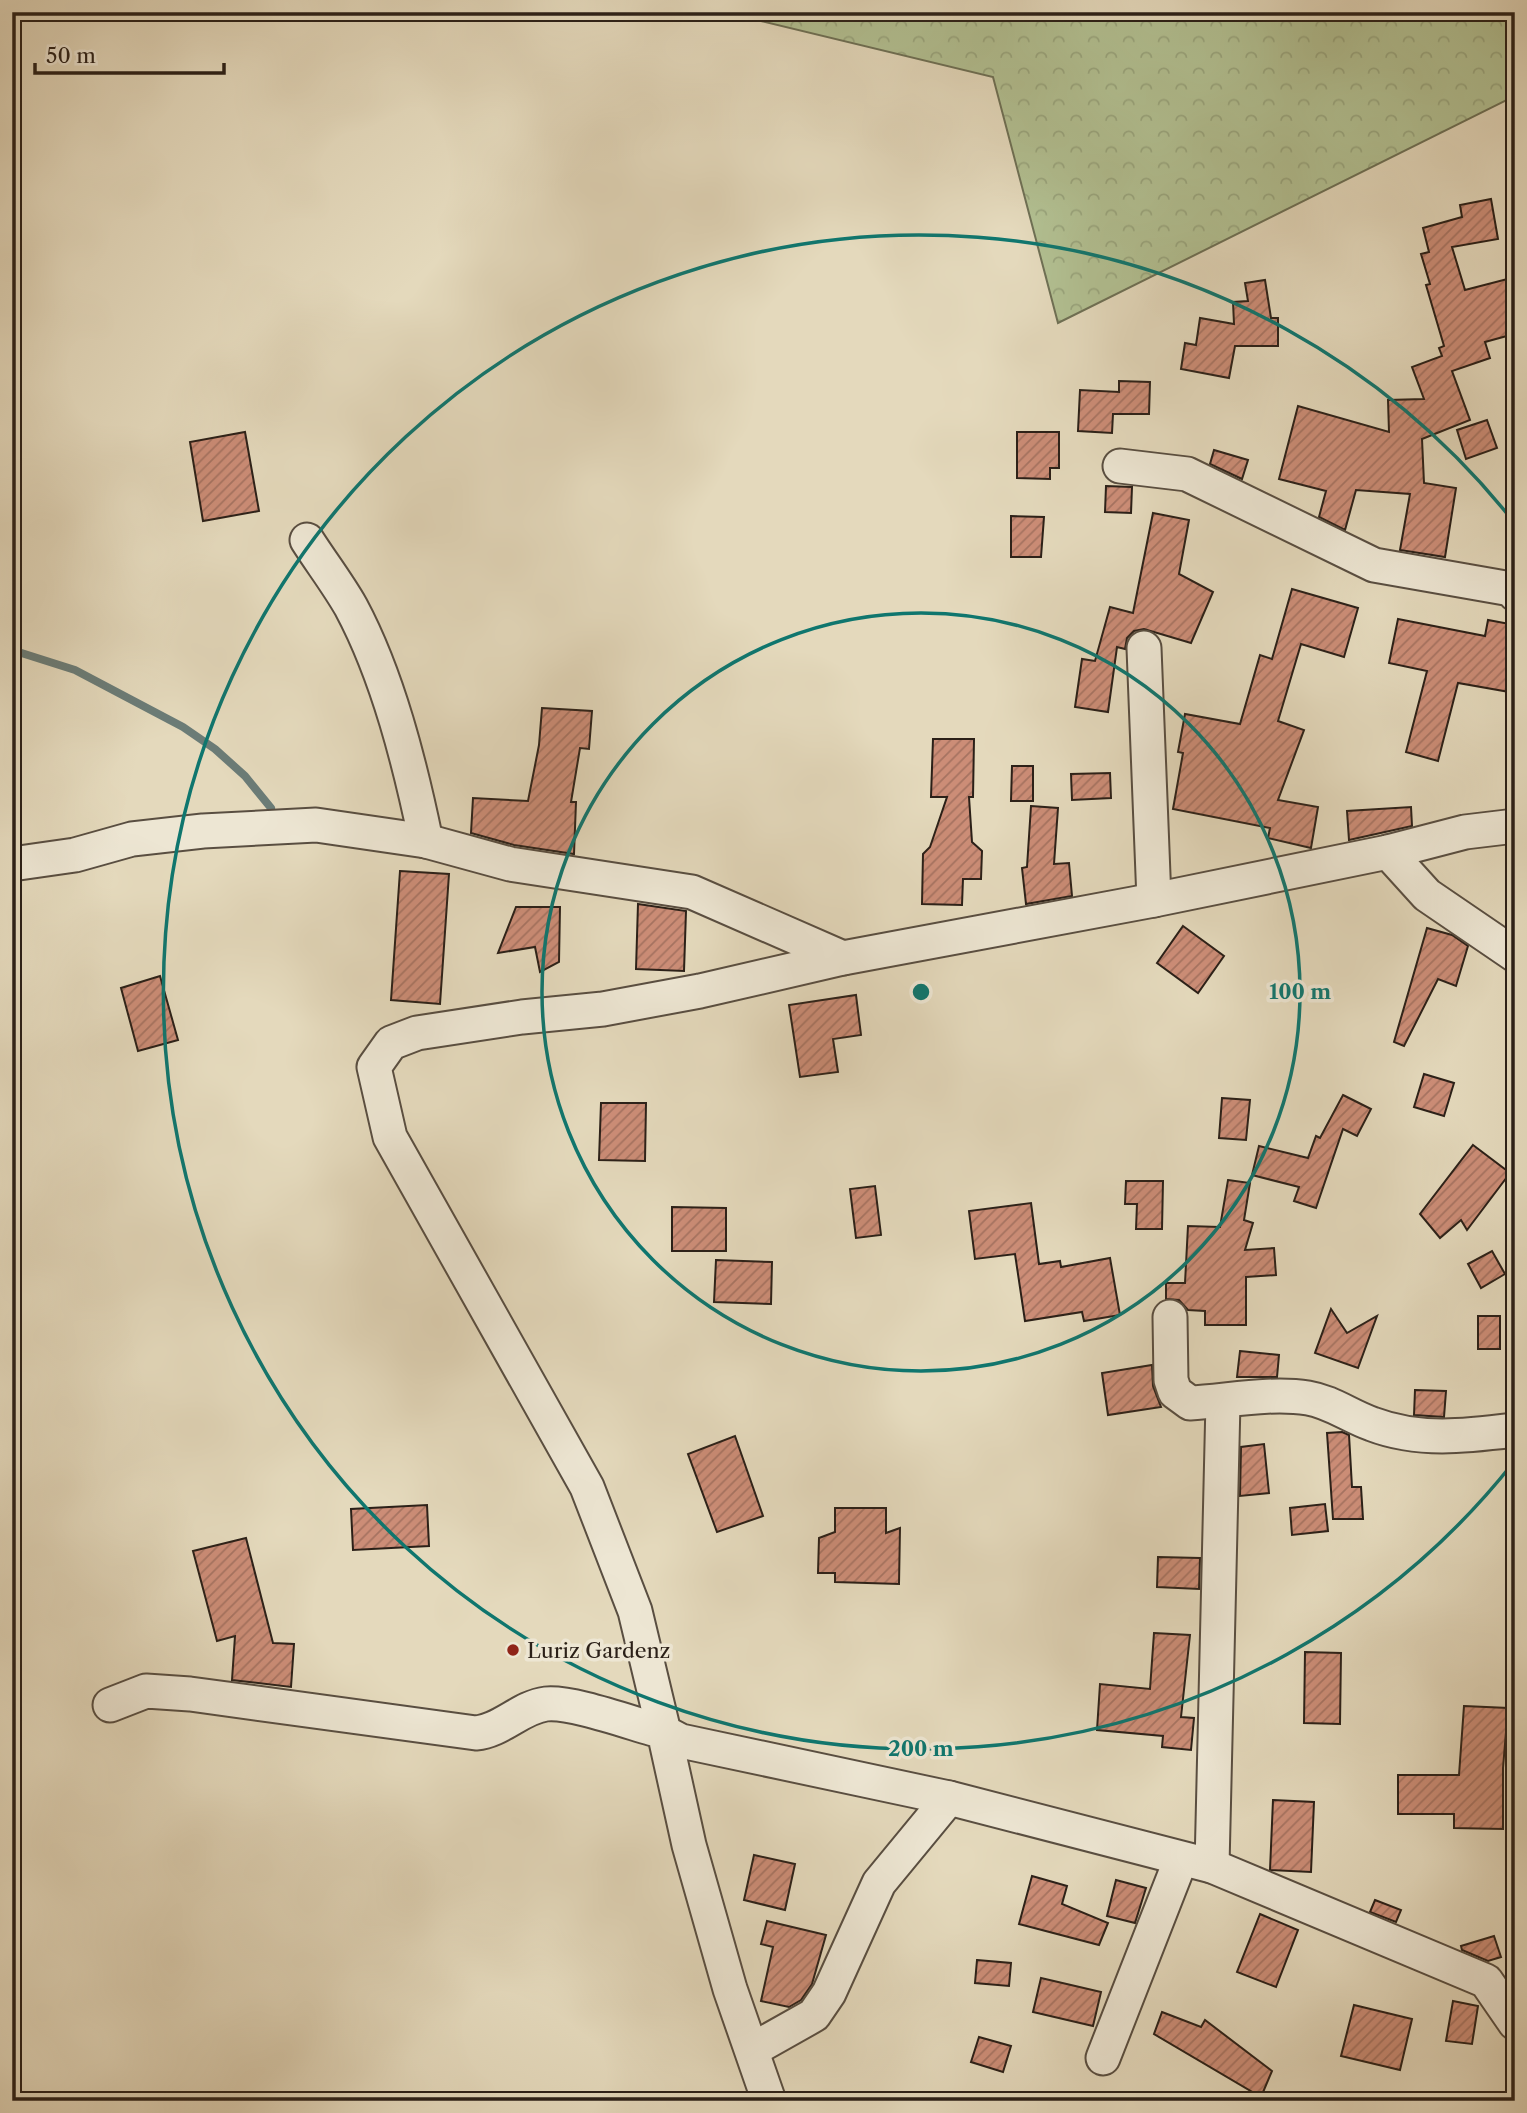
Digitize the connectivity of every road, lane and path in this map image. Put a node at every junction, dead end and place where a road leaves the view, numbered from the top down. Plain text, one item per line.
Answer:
1 (1120, 466) dead end
2 (307, 540) dead end
3 (1515, 594) edge
4 (1144, 648) dead end
5 (1515, 826) edge
6 (426, 841) junction
7 (1388, 852) junction
8 (12, 864) edge
9 (1154, 900) junction
10 (1515, 955) edge
11 (843, 958) junction
12 (1170, 1317) dead end
13 (1223, 1402) junction
14 (1515, 1430) edge
15 (110, 1705) dead end
16 (664, 1732) junction
17 (949, 1798) junction
18 (1197, 1863) junction
19 (1515, 2022) edge
20 (752, 2050) junction
21 (1103, 2058) dead end
22 (769, 2101) edge

1 - 3 street
2 - 6 street
4 - 9 street
5 - 7 street
6 - 8 street
6 - 11 street
7 - 9 street
7 - 10 street
9 - 11 street
11 - 16 street
12 - 13 street
13 - 14 street
13 - 18 street
15 - 16 street
16 - 17 street
16 - 20 street
17 - 18 street
17 - 20 street
18 - 19 street
18 - 21 street
20 - 22 street

